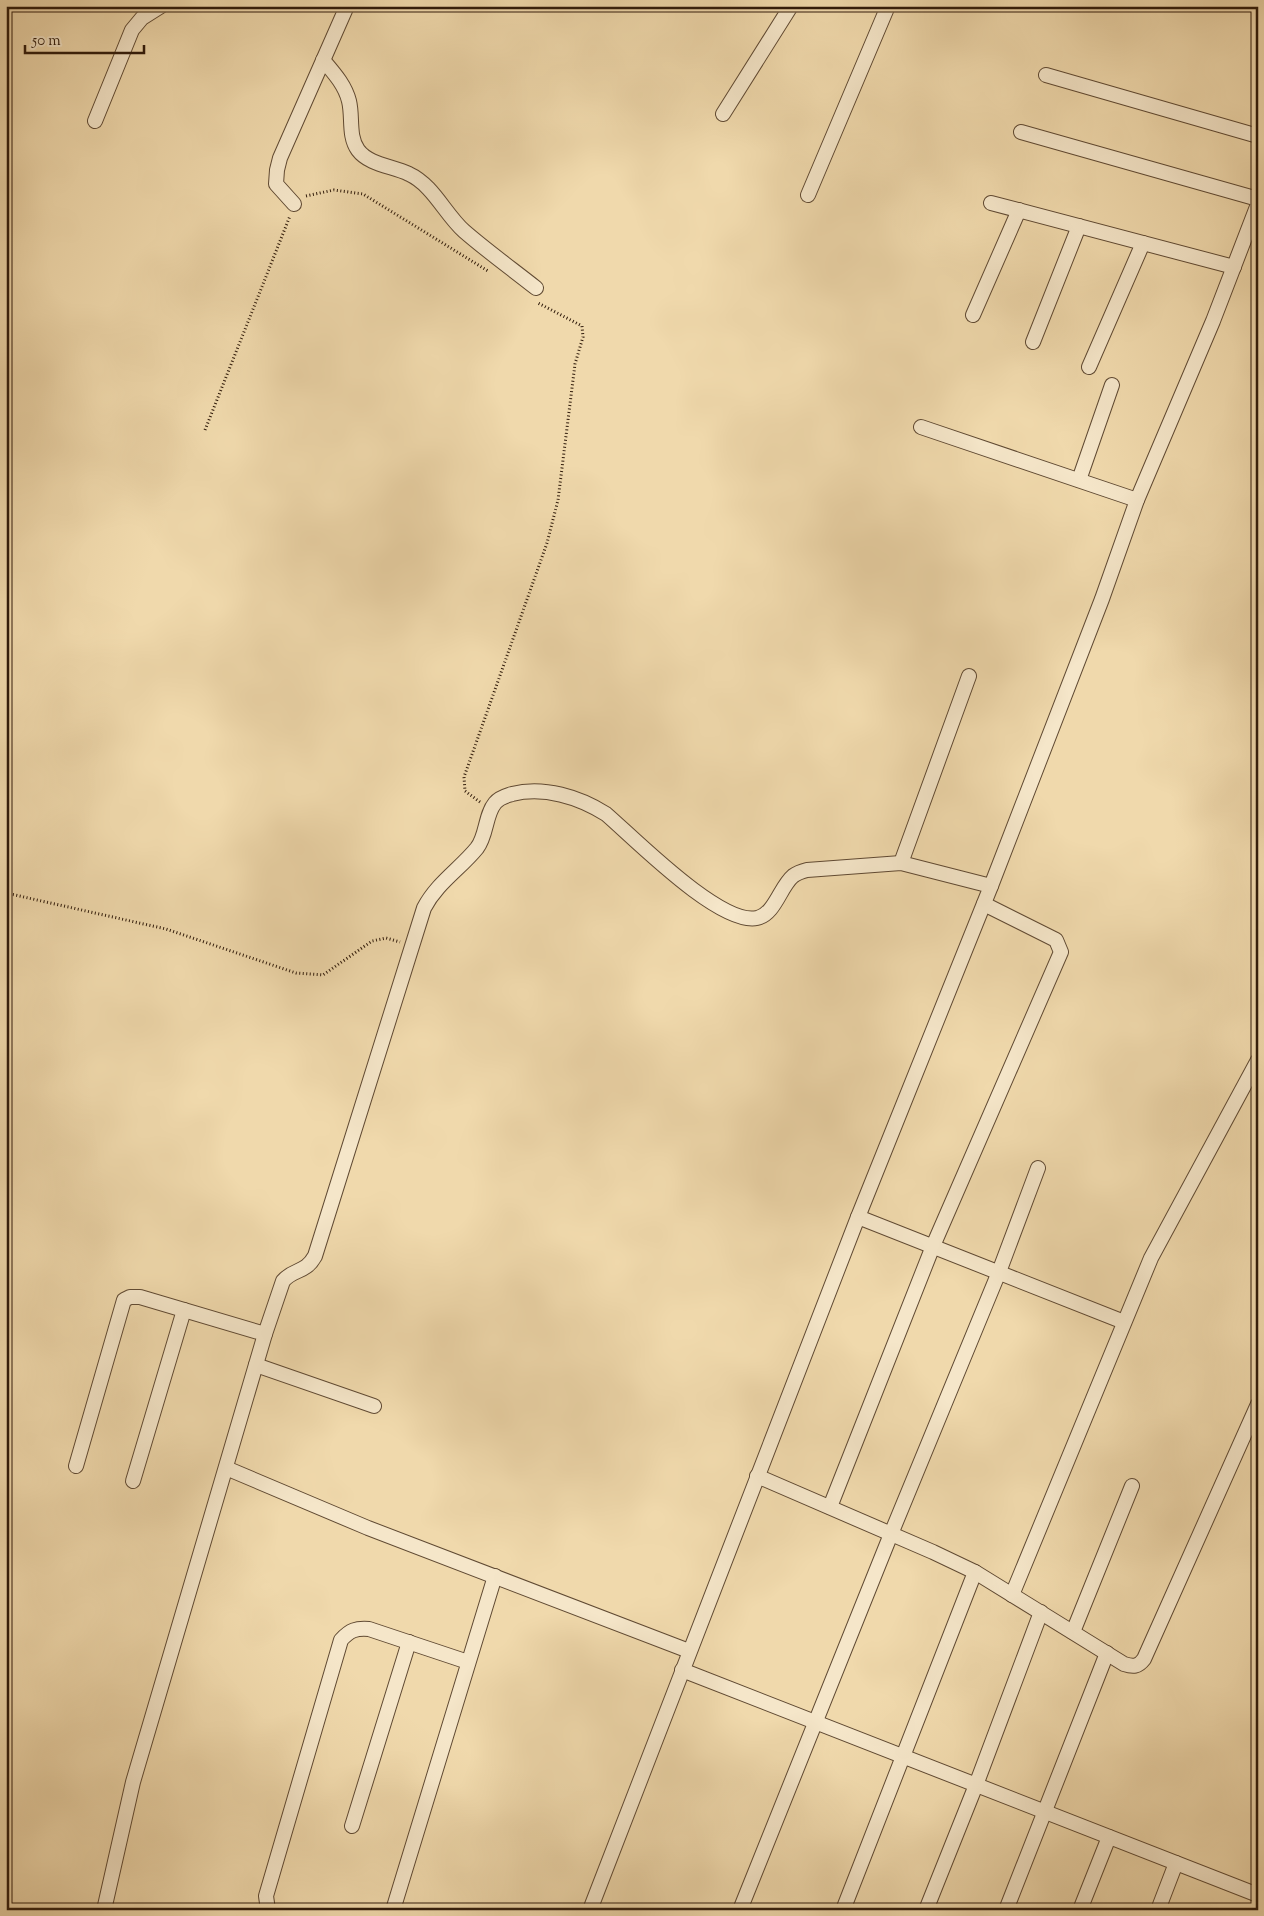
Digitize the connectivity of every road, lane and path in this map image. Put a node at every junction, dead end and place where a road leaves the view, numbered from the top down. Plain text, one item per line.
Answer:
1 (161, 6) edge
2 (347, 6) edge
3 (791, 6) edge
4 (888, 6) edge
5 (323, 60) junction
6 (1046, 75) dead end
7 (723, 114) dead end
8 (95, 121) dead end
9 (1022, 132) dead end
10 (1258, 136) edge
11 (808, 195) dead end
12 (1258, 199) edge
13 (991, 203) dead end
14 (294, 204) junction
15 (1258, 204) edge
16 (1020, 210) junction
17 (1079, 226) junction
18 (1143, 243) junction
19 (1234, 267) junction
20 (489, 272) dead end
21 (533, 293) joint
22 (973, 315) dead end
23 (1032, 342) dead end
24 (1090, 367) dead end
25 (1112, 386) dead end
26 (921, 427) dead end
27 (206, 430) dead end
28 (1079, 480) junction
29 (1138, 500) junction
30 (969, 676) dead end
31 (491, 809) junction
32 (901, 863) junction
33 (991, 886) junction
34 (6, 893) edge
35 (984, 904) junction
36 (412, 946) junction
37 (1258, 1060) edge
38 (1038, 1168) dead end
39 (858, 1217) junction
40 (933, 1246) junction
41 (999, 1272) junction
42 (184, 1310) junction
43 (1124, 1322) junction
44 (265, 1334) junction
45 (256, 1365) junction
46 (1258, 1404) edge
47 (374, 1406) dead end
48 (76, 1466) dead end
49 (226, 1468) junction
50 (757, 1476) junction
51 (133, 1481) dead end
52 (1132, 1486) dead end
53 (830, 1507) junction
54 (891, 1534) junction
55 (975, 1572) junction
56 (495, 1576) junction
57 (1012, 1595) junction
58 (1041, 1612) junction
59 (1073, 1632) junction
60 (409, 1642) junction
61 (689, 1651) junction
62 (1107, 1653) junction
63 (468, 1662) junction
64 (682, 1670) junction
65 (816, 1722) junction
66 (904, 1756) junction
67 (976, 1785) junction
68 (1045, 1812) junction
69 (352, 1826) dead end
70 (1109, 1837) junction
71 (1176, 1863) junction
72 (1258, 1895) edge
73 (104, 1910) edge
74 (268, 1910) edge
75 (393, 1910) edge
76 (590, 1910) edge
77 (740, 1910) edge
78 (843, 1910) edge
79 (926, 1910) edge
80 (1006, 1910) edge
81 (1080, 1910) edge
82 (1158, 1910) edge

1 - 8 street
2 - 5 street
3 - 7 street
4 - 11 street
5 - 14 street
5 - 21 street
6 - 10 street
9 - 12 street
13 - 16 street
14 - 20 path
14 - 27 path
15 - 19 street
16 - 17 street
16 - 22 street
17 - 18 street
17 - 23 street
18 - 19 street
18 - 24 street
19 - 29 street
21 - 31 path
25 - 28 street
26 - 28 street
28 - 29 street
29 - 33 street
30 - 32 street
31 - 32 street
31 - 36 street
32 - 33 street
33 - 35 street
34 - 36 path
35 - 39 street
35 - 40 street
36 - 44 street
37 - 43 street
38 - 41 street
39 - 40 street
39 - 50 street
40 - 41 street
40 - 53 street
41 - 43 street
41 - 54 street
42 - 44 street
42 - 48 street
42 - 51 street
43 - 57 street
44 - 45 street
45 - 47 street
45 - 49 street
46 - 62 street
49 - 56 street
49 - 73 street
50 - 53 street
50 - 61 street
52 - 59 street
53 - 54 street
54 - 55 street
54 - 65 street
55 - 57 street
55 - 66 street
56 - 61 street
56 - 63 street
57 - 58 street
58 - 59 street
58 - 67 street
59 - 62 street
60 - 63 street
60 - 69 street
60 - 74 street
61 - 64 street
62 - 68 street
63 - 75 street
64 - 65 street
64 - 76 street
65 - 66 street
65 - 77 street
66 - 67 street
66 - 78 street
67 - 68 street
67 - 79 street
68 - 70 street
68 - 80 street
70 - 71 street
70 - 81 street
71 - 72 street
71 - 82 street

